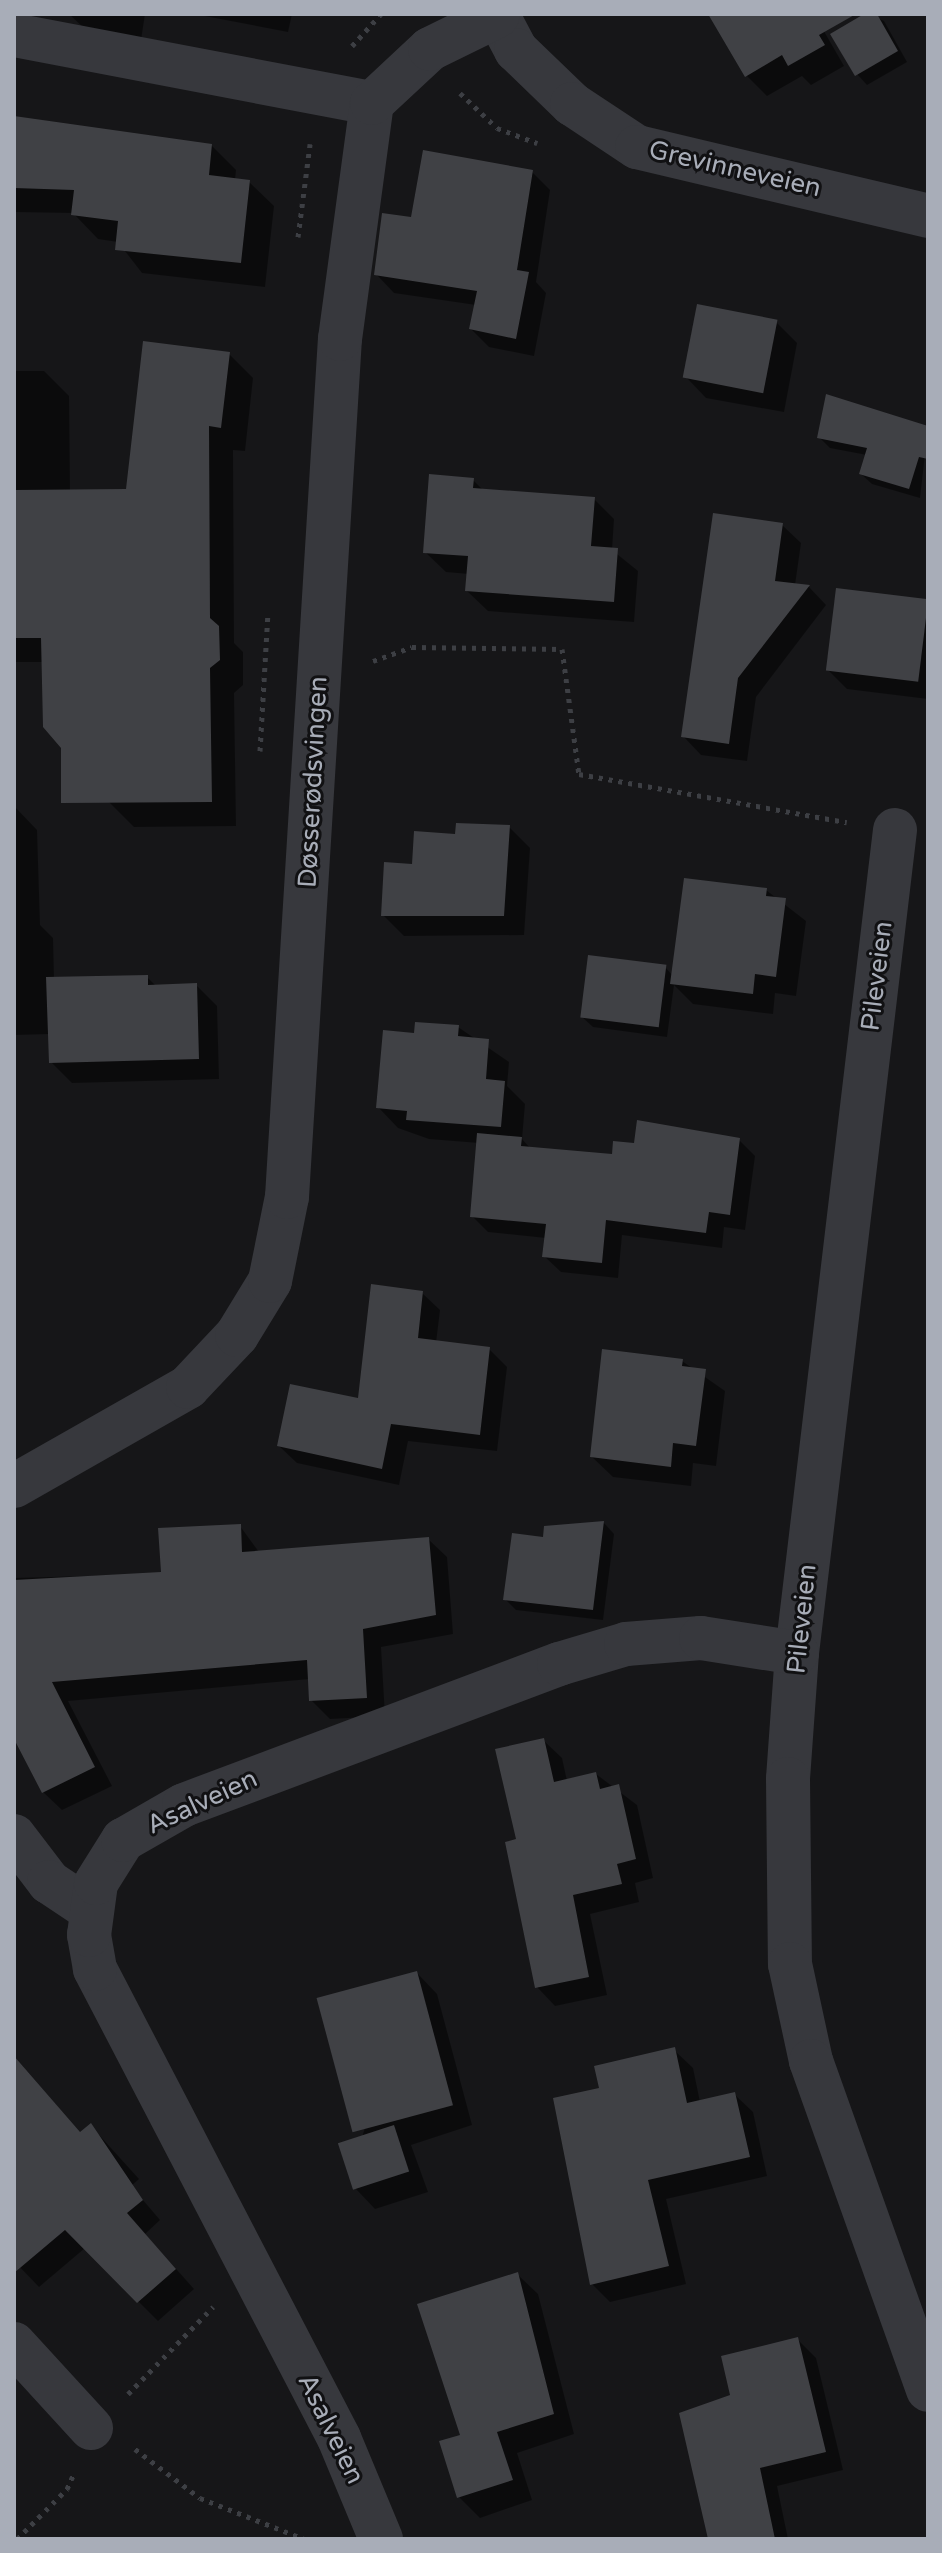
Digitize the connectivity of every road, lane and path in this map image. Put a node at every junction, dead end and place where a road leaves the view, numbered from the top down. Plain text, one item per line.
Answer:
1 (497, 15) edge
2 (14, 35) edge
3 (372, 103) junction
4 (928, 216) edge
5 (320, 654) junction
6 (895, 830) joint
7 (14, 1486) edge
8 (797, 1653) junction
9 (14, 1836) edge
10 (91, 1910) junction
11 (247, 2266) junction
12 (14, 2344) edge
13 (928, 2390) edge
14 (91, 2428) junction
15 (17, 2539) edge
16 (304, 2539) edge
17 (381, 2539) edge

1 - 3 street
1 - 4 street, Grevinneveien
2 - 3 street
3 - 5 street, Døsserødsvingen
5 - 6 path
5 - 7 street, Døsserødsvingen
6 - 8 street, Pileveien
8 - 10 street, Asalveien
8 - 13 street, Pileveien
9 - 10 street
10 - 11 street, Asalveien
11 - 14 path
11 - 17 street, Asalveien
12 - 14 street
14 - 15 path
14 - 16 path

